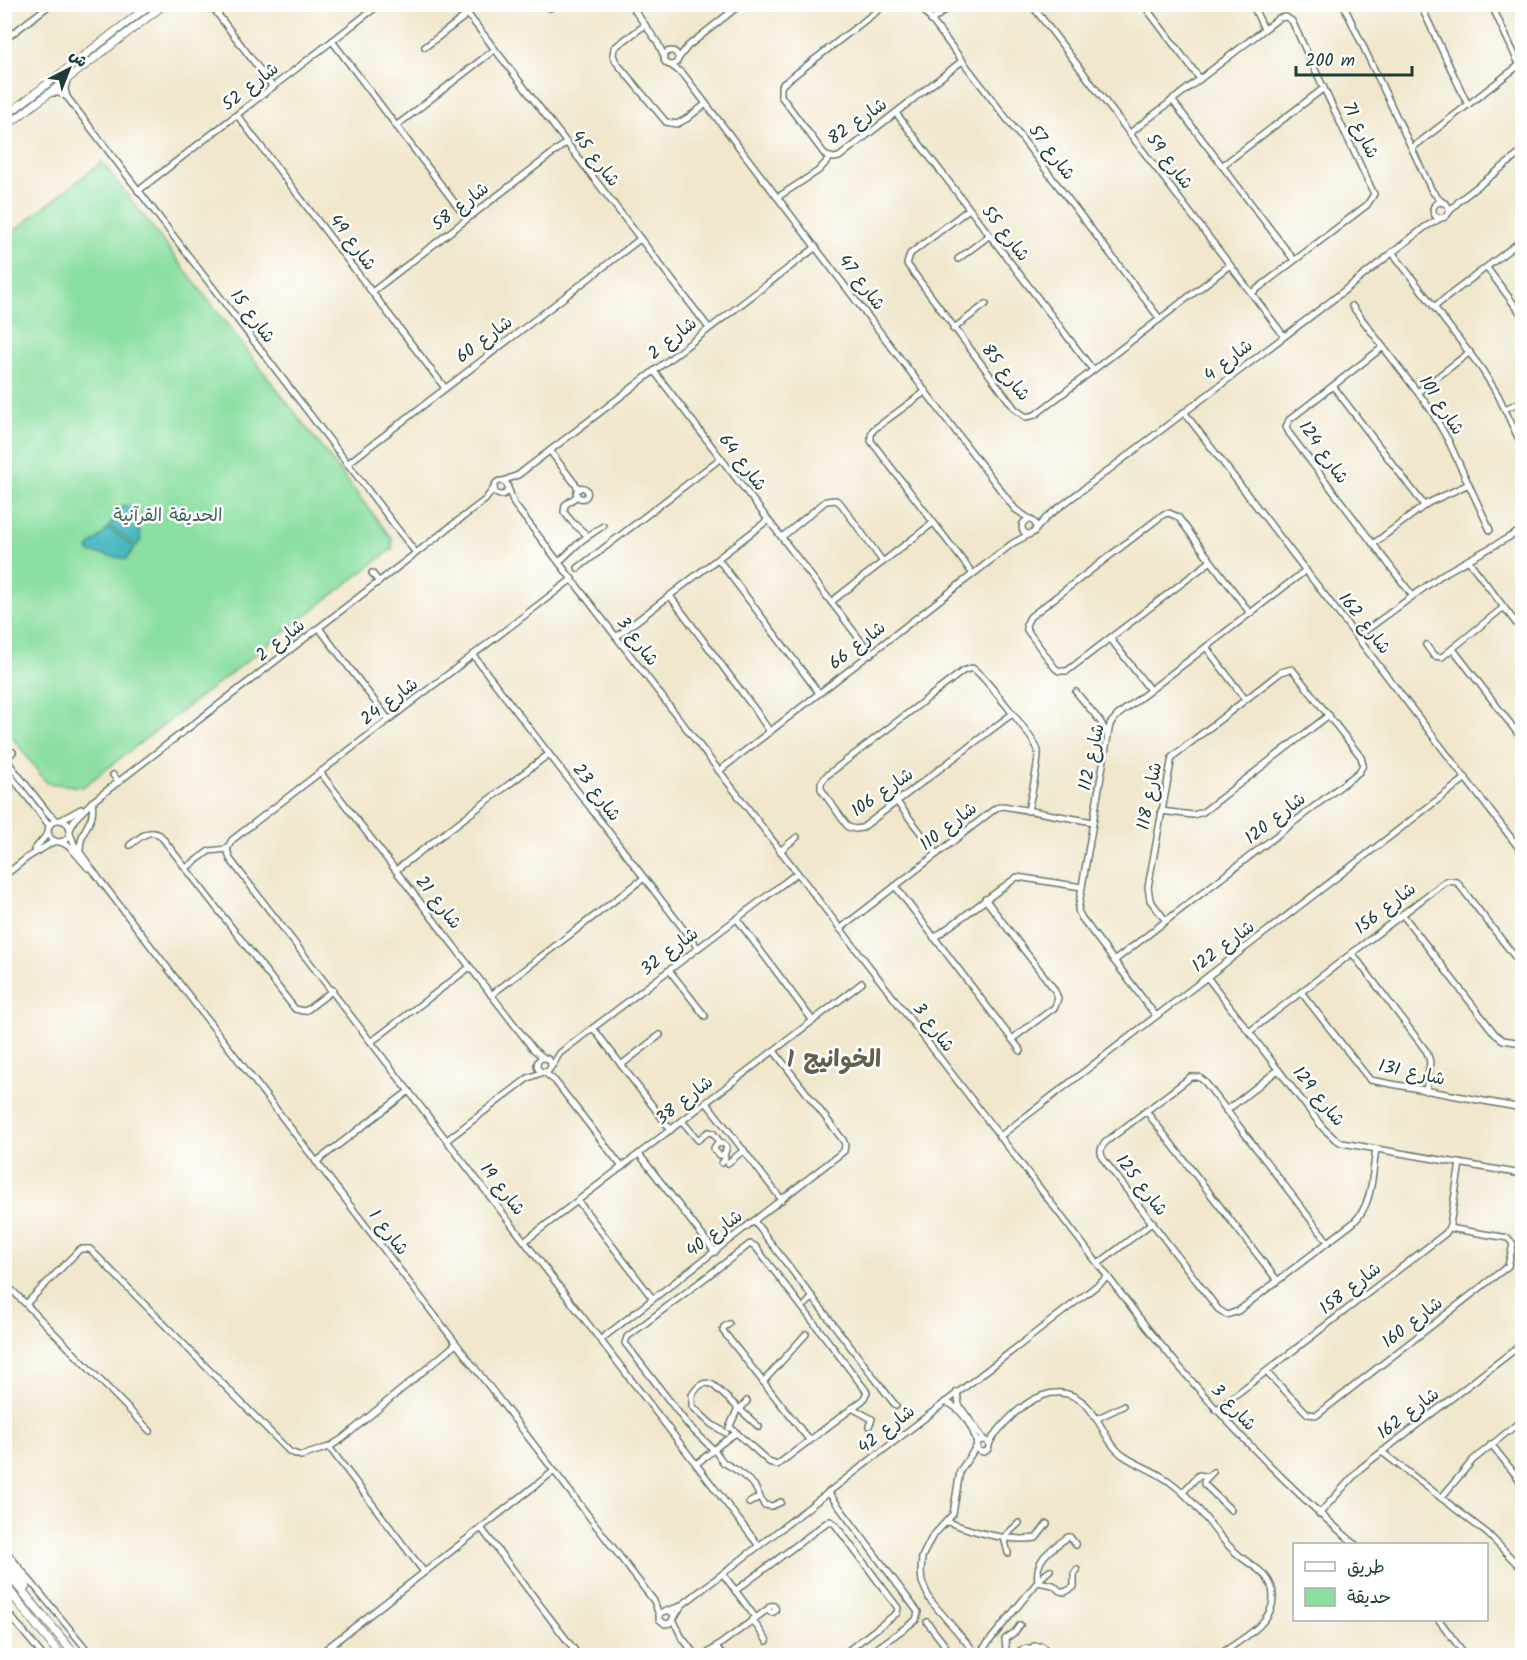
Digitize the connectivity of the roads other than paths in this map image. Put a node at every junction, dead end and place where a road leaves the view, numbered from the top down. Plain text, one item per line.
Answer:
1 (151, 4) edge
2 (165, 4) edge
3 (210, 4) edge
4 (380, 4) edge
5 (460, 4) edge
6 (630, 4) edge
7 (741, 4) edge
8 (886, 4) edge
9 (919, 4) edge
10 (953, 4) edge
11 (1031, 4) edge
12 (1143, 4) edge
13 (1252, 4) edge
14 (1343, 4) edge
15 (1420, 4) edge
16 (1491, 4) edge
17 (50, 5) edge
18 (468, 14) junction
19 (932, 21) junction
20 (645, 24) junction
21 (1264, 29) junction
22 (4, 40) edge
23 (332, 41) junction
24 (658, 43) junction
25 (425, 46) dead end
26 (688, 46) junction
27 (494, 50) junction
28 (672, 51) junction
29 (664, 56) junction
30 (678, 60) junction
31 (962, 61) junction
32 (672, 65) junction
33 (1521, 65) edge
34 (684, 75) junction
35 (1200, 79) junction
36 (66, 80) junction
37 (273, 87) junction
38 (1324, 88) junction
39 (51, 93) junction
40 (67, 97) junction
41 (1172, 100) junction
42 (706, 104) junction
43 (1468, 105) junction
44 (896, 113) junction
45 (237, 115) junction
46 (4, 117) edge
47 (396, 126) junction
48 (4, 128) edge
49 (1130, 133) junction
50 (566, 143) junction
51 (1412, 148) junction
52 (1522, 152) edge
53 (830, 158) junction
54 (1222, 166) junction
55 (138, 191) junction
56 (1432, 191) junction
57 (778, 197) junction
58 (1460, 200) junction
59 (1444, 203) junction
60 (969, 208) junction
61 (1434, 209) junction
62 (1448, 213) junction
63 (1441, 218) junction
64 (467, 219) junction
65 (1425, 227) junction
66 (990, 235) junction
67 (640, 239) junction
68 (1522, 240) edge
69 (816, 247) junction
70 (1392, 252) junction
71 (958, 259) dead end
72 (1294, 260) junction
73 (1230, 265) junction
74 (1486, 268) junction
75 (372, 292) junction
76 (1252, 293) junction
77 (986, 304) dead end
78 (1352, 306) dead end
79 (1434, 307) junction
80 (1522, 315) edge
81 (1160, 319) junction
82 (709, 328) junction
83 (953, 329) junction
84 (1284, 336) junction
85 (1383, 347) junction
86 (1470, 352) junction
87 (1093, 370) junction
88 (654, 371) junction
89 (1333, 386) junction
90 (445, 388) junction
91 (926, 391) junction
92 (1418, 392) junction
93 (1522, 400) edge
94 (1505, 409) junction
95 (1185, 412) junction
96 (1522, 446) edge
97 (550, 451) junction
98 (722, 458) junction
99 (347, 464) junction
100 (518, 476) junction
101 (503, 481) junction
102 (1468, 484) junction
103 (494, 488) junction
104 (509, 489) junction
105 (579, 489) junction
106 (500, 496) junction
107 (578, 496) junction
108 (485, 500) junction
109 (514, 504) junction
110 (1424, 505) junction
111 (1015, 509) junction
112 (1048, 516) junction
113 (768, 520) junction
114 (1031, 520) junction
115 (933, 523) junction
116 (603, 526) dead end
117 (1022, 526) junction
118 (1036, 529) junction
119 (1490, 530) dead end
120 (1522, 530) edge
121 (1030, 534) junction
122 (588, 536) junction
123 (782, 537) junction
124 (1013, 543) junction
125 (1373, 544) junction
126 (416, 553) junction
127 (718, 559) junction
128 (1468, 560) junction
129 (1210, 561) junction
130 (559, 562) junction
131 (884, 562) junction
132 (578, 568) dead end
133 (1306, 570) junction
134 (372, 573) dead end
135 (973, 574) junction
136 (572, 579) junction
137 (379, 582) junction
138 (670, 596) junction
139 (1412, 596) junction
140 (831, 602) junction
141 (1504, 607) junction
142 (1250, 613) junction
143 (319, 628) junction
144 (1522, 631) edge
145 (616, 637) junction
146 (1357, 637) junction
147 (1110, 638) junction
148 (1426, 645) dead end
149 (1206, 647) junction
150 (1453, 649) junction
151 (871, 654) junction
152 (473, 655) junction
153 (1298, 674) joint
154 (234, 682) dead end
155 (239, 690) junction
156 (1150, 690) junction
157 (1076, 692) dead end
158 (819, 693) junction
159 (1245, 699) junction
160 (1012, 714) junction
161 (1329, 715) junction
162 (1113, 719) junction
163 (389, 720) junction
164 (1100, 721) junction
165 (770, 732) junction
166 (1107, 735) junction
167 (1522, 739) edge
168 (13, 752) dead end
169 (549, 754) junction
170 (5, 758) edge
171 (4, 767) edge
172 (719, 771) junction
173 (320, 772) junction
174 (113, 775) dead end
175 (1466, 778) junction
176 (119, 782) junction
177 (92, 802) junction
178 (897, 802) junction
179 (1028, 811) junction
180 (1161, 811) junction
181 (59, 820) junction
182 (1093, 822) junction
183 (49, 825) junction
184 (70, 831) junction
185 (48, 833) junction
186 (797, 837) dead end
187 (58, 841) junction
188 (130, 846) dead end
189 (227, 849) junction
190 (780, 851) junction
191 (80, 852) junction
192 (1522, 852) edge
193 (937, 854) junction
194 (28, 858) junction
195 (186, 868) junction
196 (396, 870) junction
197 (797, 873) junction
198 (4, 876) edge
199 (644, 878) junction
200 (100, 880) junction
201 (895, 886) junction
202 (1082, 886) junction
203 (985, 899) junction
204 (1402, 914) junction
205 (737, 919) junction
206 (1166, 921) junction
207 (840, 929) junction
208 (934, 938) junction
209 (698, 948) junction
210 (1352, 953) junction
211 (1114, 961) junction
212 (1522, 966) edge
213 (470, 967) junction
214 (669, 970) junction
215 (1207, 977) junction
216 (862, 983) dead end
217 (333, 990) junction
218 (1301, 992) junction
219 (491, 995) junction
220 (705, 1016) dead end
221 (1156, 1016) junction
222 (813, 1021) junction
223 (593, 1028) junction
224 (1249, 1032) junction
225 (660, 1035) dead end
226 (1012, 1039) junction
227 (371, 1042) junction
228 (1522, 1043) edge
229 (533, 1049) junction
230 (774, 1050) junction
231 (1021, 1051) dead end
232 (560, 1053) junction
233 (545, 1058) junction
234 (537, 1064) junction
235 (621, 1065) junction
236 (552, 1066) junction
237 (1278, 1070) junction
238 (544, 1072) junction
239 (528, 1078) junction
240 (555, 1081) junction
241 (409, 1091) junction
242 (1425, 1091) junction
243 (706, 1102) junction
244 (1522, 1108) edge
245 (1146, 1111) junction
246 (1226, 1111) junction
247 (682, 1121) junction
248 (671, 1130) junction
249 (999, 1137) junction
250 (734, 1138) junction
251 (447, 1140) junction
252 (722, 1144) junction
253 (1376, 1149) junction
254 (744, 1150) junction
255 (639, 1154) junction
256 (724, 1154) junction
257 (316, 1162) junction
258 (1460, 1163) junction
259 (622, 1167) junction
260 (1522, 1174) edge
261 (782, 1200) junction
262 (578, 1201) junction
263 (754, 1221) junction
264 (1153, 1222) junction
265 (1449, 1228) junction
266 (525, 1241) junction
267 (1328, 1242) junction
268 (715, 1252) junction
269 (1098, 1264) junction
270 (1108, 1277) junction
271 (1277, 1280) junction
272 (4, 1291) edge
273 (813, 1298) junction
274 (653, 1299) junction
275 (26, 1304) junction
276 (804, 1305) junction
277 (729, 1324) dead end
278 (806, 1334) dead end
279 (600, 1340) junction
280 (456, 1344) junction
281 (1522, 1344) edge
282 (1266, 1372) junction
283 (763, 1382) junction
284 (957, 1392) junction
285 (747, 1401) dead end
286 (945, 1402) junction
287 (896, 1406) dead end
288 (1123, 1406) dead end
289 (852, 1408) junction
290 (739, 1409) junction
291 (1216, 1410) junction
292 (1096, 1419) junction
293 (1522, 1420) edge
294 (869, 1426) dead end
295 (730, 1427) junction
296 (759, 1427) dead end
297 (150, 1431) dead end
298 (737, 1433) junction
299 (726, 1436) junction
300 (810, 1441) junction
301 (986, 1442) junction
302 (1491, 1444) junction
303 (329, 1447) junction
304 (978, 1448) junction
305 (715, 1451) junction
306 (1382, 1452) junction
307 (696, 1464) junction
308 (554, 1471) junction
309 (1213, 1472) dead end
310 (1208, 1477) junction
311 (1522, 1483) edge
312 (828, 1492) junction
313 (1183, 1492) junction
314 (759, 1497) junction
315 (1441, 1498) junction
316 (781, 1502) dead end
317 (749, 1503) dead end
318 (1230, 1510) dead end
319 (1319, 1514) junction
320 (948, 1522) junction
321 (1019, 1523) dead end
322 (1047, 1524) dead end
323 (481, 1528) junction
324 (1039, 1535) junction
325 (1004, 1537) junction
326 (1047, 1540) dead end
327 (1353, 1543) edge
328 (1076, 1545) dead end
329 (759, 1546) junction
330 (4, 1549) edge
331 (1008, 1553) dead end
332 (4, 1557) edge
333 (4, 1569) edge
334 (1522, 1569) edge
335 (1050, 1570) dead end
336 (1077, 1570) dead end
337 (424, 1572) junction
338 (723, 1574) junction
339 (1038, 1582) junction
340 (4, 1584) edge
341 (4, 1590) edge
342 (735, 1591) junction
343 (654, 1601) junction
344 (682, 1605) junction
345 (4, 1608) edge
346 (24, 1608) junction
347 (768, 1609) dead end
348 (667, 1610) junction
349 (659, 1615) junction
350 (674, 1618) junction
351 (753, 1618) junction
352 (1440, 1621) edge
353 (927, 1622) dead end
354 (52, 1624) junction
355 (667, 1624) junction
356 (1020, 1625) dead end
357 (681, 1636) junction
358 (767, 1641) dead end
359 (716, 1646) junction
360 (1040, 1653) edge
361 (576, 1654) edge
362 (978, 1655) edge
363 (1220, 1655) edge
364 (43, 1656) edge
365 (61, 1656) edge
366 (76, 1656) edge
367 (92, 1656) edge
368 (317, 1656) edge
369 (696, 1656) edge
370 (704, 1656) edge
371 (723, 1656) edge
372 (841, 1656) edge
373 (873, 1656) edge
374 (953, 1656) edge
375 (1001, 1656) edge
376 (1016, 1656) edge
377 (1212, 1656) edge
378 (1466, 1656) edge

1 - 46 main road
2 - 36 main road
3 - 37 street
4 - 23 street, شارع 52
5 - 18 street, شارع 45
6 - 20 street
7 - 26 street
8 - 53 street, شارع 82
9 - 19 street, شارع 57
10 - 19 street
11 - 49 street, شارع 59
12 - 35 street
13 - 21 street
14 - 51 street
15 - 43 street
16 - 33 street
17 - 22 street
18 - 25 street
18 - 27 street, شارع 45
19 - 31 street, شارع 57
20 - 24 street
20 - 42 street
21 - 35 street, شارع 71
21 - 38 street, شارع 71
23 - 37 street, شارع 52
23 - 47 street
24 - 28 street
24 - 29 street
26 - 28 street
26 - 30 street
27 - 47 street
27 - 50 street, شارع 45
28 - 29 street
28 - 30 street
29 - 32 street
30 - 32 street
30 - 34 street, شارع 47
31 - 44 street, شارع 82
31 - 81 street, شارع 57
32 - 34 street, شارع 47
33 - 43 street
34 - 42 street, شارع 47
35 - 41 street, شارع 71
36 - 39 main road
36 - 40 street
37 - 45 street, شارع 52
38 - 54 street
38 - 72 street, شارع 71
39 - 40 street
39 - 48 main road
40 - 55 street, شارع 15
41 - 49 street, شارع 71
41 - 54 street
42 - 57 street, شارع 47
43 - 51 street
44 - 53 street, شارع 82
44 - 60 street, شارع 55
45 - 55 street, شارع 52
45 - 75 street, شارع 49
47 - 64 street
49 - 73 street, شارع 59
50 - 64 street, شارع 58
50 - 67 street, شارع 45
51 - 56 street
52 - 58 street
53 - 57 street
54 - 72 street
55 - 99 street, شارع 15
56 - 59 street
56 - 61 street
57 - 69 street, شارع 47
58 - 59 street
58 - 62 street
59 - 61 street
59 - 62 street
60 - 66 street, شارع 55
60 - 83 street, شارع 85
61 - 63 street
61 - 65 street, شارع 4
62 - 63 street
63 - 65 street, شارع 4
64 - 75 street, شارع 58
65 - 70 street, شارع 4
66 - 71 street
66 - 87 street, شارع 55
67 - 82 street, شارع 45
67 - 90 street, شارع 60
68 - 74 street
69 - 82 street, شارع 2
69 - 91 street, شارع 47
70 - 79 street
70 - 84 street, شارع 4
72 - 76 street, شارع 71
73 - 76 street, شارع 59
73 - 81 street, شارع 85
74 - 79 street
74 - 80 street
75 - 90 street, شارع 49
76 - 84 street, شارع 59
77 - 83 street
78 - 85 street, شارع 101
79 - 86 street
81 - 87 street, شارع 85
82 - 88 street, شارع 2
83 - 87 street, شارع 85
84 - 95 street, شارع 4
85 - 89 street, شارع 124
85 - 92 street, شارع 101
86 - 92 street
86 - 94 street
88 - 97 street, شارع 2
88 - 98 street, شارع 64
89 - 110 street
89 - 125 street, شارع 124
90 - 99 street, شارع 60
91 - 111 street, شارع 47
91 - 115 street
92 - 102 street, شارع 101
93 - 94 street
94 - 96 street
95 - 112 street, شارع 4
95 - 133 street, شارع 162
97 - 100 street, شارع 2
97 - 105 street
98 - 113 street, شارع 64
98 - 132 street
99 - 126 street, شارع 15
100 - 101 street, شارع 2
100 - 104 street, شارع 2
101 - 103 street
101 - 104 street
102 - 110 street
102 - 119 street, شارع 101
103 - 106 street
103 - 108 street, شارع 2
104 - 106 street
104 - 109 street, شارع 3
105 - 107 street
105 - 107 street
106 - 108 street, شارع 2
106 - 109 street, شارع 3
107 - 122 street
108 - 126 street, شارع 2
109 - 130 street, شارع 3
110 - 125 street
111 - 114 street, شارع 47
111 - 117 street, شارع 47
112 - 114 street, شارع 4
112 - 118 street, شارع 4
113 - 123 street, شارع 64
113 - 127 street
114 - 117 street
114 - 118 street
115 - 131 street
115 - 135 street
116 - 122 street
117 - 121 street
117 - 124 street, شارع 66
118 - 121 street
120 - 128 street
121 - 124 street, شارع 66
122 - 130 street
123 - 131 street
123 - 140 street, شارع 64
124 - 135 street, شارع 66
125 - 139 street, شارع 124
126 - 137 street, شارع 2
127 - 138 street
127 - 158 street
128 - 139 street
128 - 141 street
129 - 142 street
129 - 147 street
129 - 147 street
130 - 136 street, شارع 3
131 - 140 street
133 - 142 street, شارع 112
133 - 146 street, شارع 162
134 - 137 street
135 - 151 street, شارع 66
136 - 145 street, شارع 3
136 - 152 street, شارع 24
137 - 143 street, شارع 2
138 - 145 street
138 - 165 street
139 - 146 street
140 - 151 street, شارع 64
141 - 144 street
141 - 150 street
142 - 149 street, شارع 112
143 - 155 street, شارع 2
143 - 163 street
145 - 172 street, شارع 3
146 - 175 street, شارع 162
147 - 156 street
148 - 150 street
149 - 156 street, شارع 112
149 - 159 street
150 - 167 street
151 - 158 street, شارع 66
152 - 163 street, شارع 24
152 - 169 street, شارع 23
153 - 159 street, شارع 118
153 - 161 street, شارع 120
154 - 155 street
155 - 176 street, شارع 2
156 - 162 street, شارع 112
157 - 164 street
158 - 165 street, شارع 66
159 - 180 street, شارع 118
160 - 178 street, شارع 106
160 - 178 street, شارع 106
160 - 179 street
161 - 180 street
161 - 206 street, شارع 120
162 - 164 street
162 - 166 street, شارع 112
163 - 173 street, شارع 24
164 - 166 street
165 - 172 street, شارع 66
166 - 182 street, شارع 112
168 - 170 street
169 - 196 street
169 - 199 street, شارع 23
170 - 181 street
171 - 183 street
172 - 190 street, شارع 3
173 - 189 street, شارع 24
173 - 196 street, شارع 21
174 - 176 street
175 - 192 street, شارع 162
175 - 215 street, شارع 122
176 - 177 street, شارع 2
177 - 181 street, شارع 2
177 - 184 street, شارع 2
177 - 191 street
178 - 193 street
179 - 182 street, شارع 110
179 - 193 street, شارع 110
180 - 206 street, شارع 118
181 - 183 street
181 - 184 street
182 - 202 street, شارع 112
183 - 185 street
184 - 187 street
184 - 191 street, شارع 1
185 - 187 street
185 - 194 street
186 - 190 street
187 - 194 street
187 - 200 street, شارع 1
188 - 195 street
189 - 195 street
189 - 217 street, شارع 19
190 - 197 street, شارع 3
191 - 200 street, شارع 1
193 - 201 street, شارع 110
194 - 198 street
195 - 217 street
196 - 213 street, شارع 21
197 - 205 street, شارع 32
197 - 207 street, شارع 3
199 - 209 street, شارع 23
199 - 219 street
200 - 257 street, شارع 1
201 - 207 street, شارع 110
201 - 208 street
202 - 203 street
202 - 211 street, شارع 112
203 - 208 street
203 - 226 street
204 - 210 street, شارع 156
204 - 212 street, شارع 156
204 - 228 street
205 - 209 street, شارع 32
205 - 222 street
206 - 211 street, شارع 120
207 - 249 street, شارع 3
208 - 226 street
209 - 214 street, شارع 32
210 - 218 street, شارع 156
210 - 242 street
211 - 221 street, شارع 112
213 - 219 street, شارع 21
213 - 227 street
214 - 220 street
214 - 223 street, شارع 32
215 - 221 street, شارع 122
215 - 224 street, شارع 129
216 - 222 street, شارع 38
217 - 227 street, شارع 19
218 - 224 street, شارع 156
218 - 242 street, شارع 131
219 - 229 street, شارع 21
221 - 249 street, شارع 122
222 - 230 street, شارع 38
223 - 232 street, شارع 32
223 - 235 street
224 - 237 street, شارع 129
225 - 235 street
226 - 231 street
227 - 241 street, شارع 19
229 - 233 street, شارع 21
229 - 234 street, شارع 21
230 - 243 street, شارع 38
230 - 261 street, شارع 40
232 - 233 street, شارع 32
232 - 236 street, شارع 32
233 - 234 street
233 - 236 street
234 - 238 street
234 - 239 street
235 - 248 street
236 - 238 street
236 - 240 street
237 - 246 street
237 - 253 street, شارع 129
238 - 239 street
238 - 240 street
239 - 251 street
240 - 259 street
241 - 251 street, شارع 19
241 - 257 street
242 - 244 street, شارع 131
243 - 247 street, شارع 38
243 - 250 street
245 - 246 street, شارع 125
245 - 264 street, شارع 125
245 - 271 street
246 - 267 street, شارع 125
247 - 248 street, شارع 38
247 - 252 street
248 - 255 street, شارع 38
249 - 269 street, شارع 3
250 - 252 street
250 - 254 street
251 - 266 street, شارع 19
252 - 256 street
252 - 256 street
253 - 258 street, شارع 129
253 - 267 street, شارع 125
254 - 256 street
254 - 261 street
255 - 259 street, شارع 38
255 - 268 street
257 - 280 street, شارع 1
258 - 260 street, شارع 129
258 - 265 street
259 - 262 street, شارع 38
261 - 263 street, شارع 40
262 - 266 street, شارع 38
262 - 274 street
263 - 268 street, شارع 40
263 - 273 street
264 - 269 street
264 - 271 street, شارع 125
265 - 282 street, شارع 158
265 - 282 street, شارع 160
266 - 279 street, شارع 19
267 - 271 street, شارع 125
268 - 274 street, شارع 40
269 - 270 street, شارع 3
270 - 284 street, شارع 42
270 - 291 street, شارع 3
272 - 275 street
273 - 276 street
273 - 287 street
274 - 279 street, شارع 40
275 - 297 street
275 - 303 street
276 - 289 street
276 - 305 street
277 - 283 street
278 - 283 street
279 - 307 street, شارع 19
280 - 303 street
280 - 308 street, شارع 1
281 - 306 street, شارع 162
282 - 291 street, شارع 158
283 - 300 street
284 - 286 street, شارع 42
284 - 301 street
285 - 290 street
286 - 304 street
286 - 312 street, شارع 42
288 - 292 street
289 - 294 street
289 - 300 street
290 - 295 street
290 - 296 street
290 - 299 street
291 - 319 street, شارع 3
292 - 301 street
292 - 313 street
293 - 302 street
295 - 298 street
295 - 299 street
298 - 299 street
298 - 300 street
299 - 305 street
301 - 304 street
301 - 304 street
302 - 311 street
302 - 315 street
303 - 337 street
304 - 320 street
305 - 307 street
305 - 314 street
306 - 315 street
306 - 319 street, شارع 162
307 - 329 street, شارع 19
308 - 323 street
308 - 343 street, شارع 1
309 - 310 street
310 - 313 street
310 - 318 street
312 - 329 street, شارع 42
312 - 373 street
313 - 363 street
314 - 316 street
314 - 317 street
315 - 334 street
319 - 327 street, شارع 3
320 - 325 street
320 - 362 street
321 - 325 street
322 - 324 street
323 - 337 street
323 - 361 street
324 - 325 street
324 - 326 street
325 - 331 street
328 - 339 street
329 - 338 street, شارع 42
330 - 367 street
332 - 354 highway
333 - 354 highway
335 - 339 street
336 - 339 street
337 - 368 street
338 - 342 street
338 - 344 street, شارع 42
339 - 362 street
340 - 346 highway
341 - 346 highway
342 - 351 street
342 - 372 street
343 - 348 street, شارع 1
343 - 349 street, شارع 1
344 - 348 street, شارع 42
344 - 350 street, شارع 42
345 - 364 street
346 - 365 highway
347 - 351 street
348 - 349 street
348 - 350 street
349 - 355 street
350 - 355 street
350 - 357 street
351 - 358 street
351 - 359 street
352 - 378 street
353 - 374 street
354 - 366 highway
355 - 357 street
356 - 375 street
357 - 369 street
359 - 370 street
359 - 371 street
360 - 376 street
363 - 377 street

